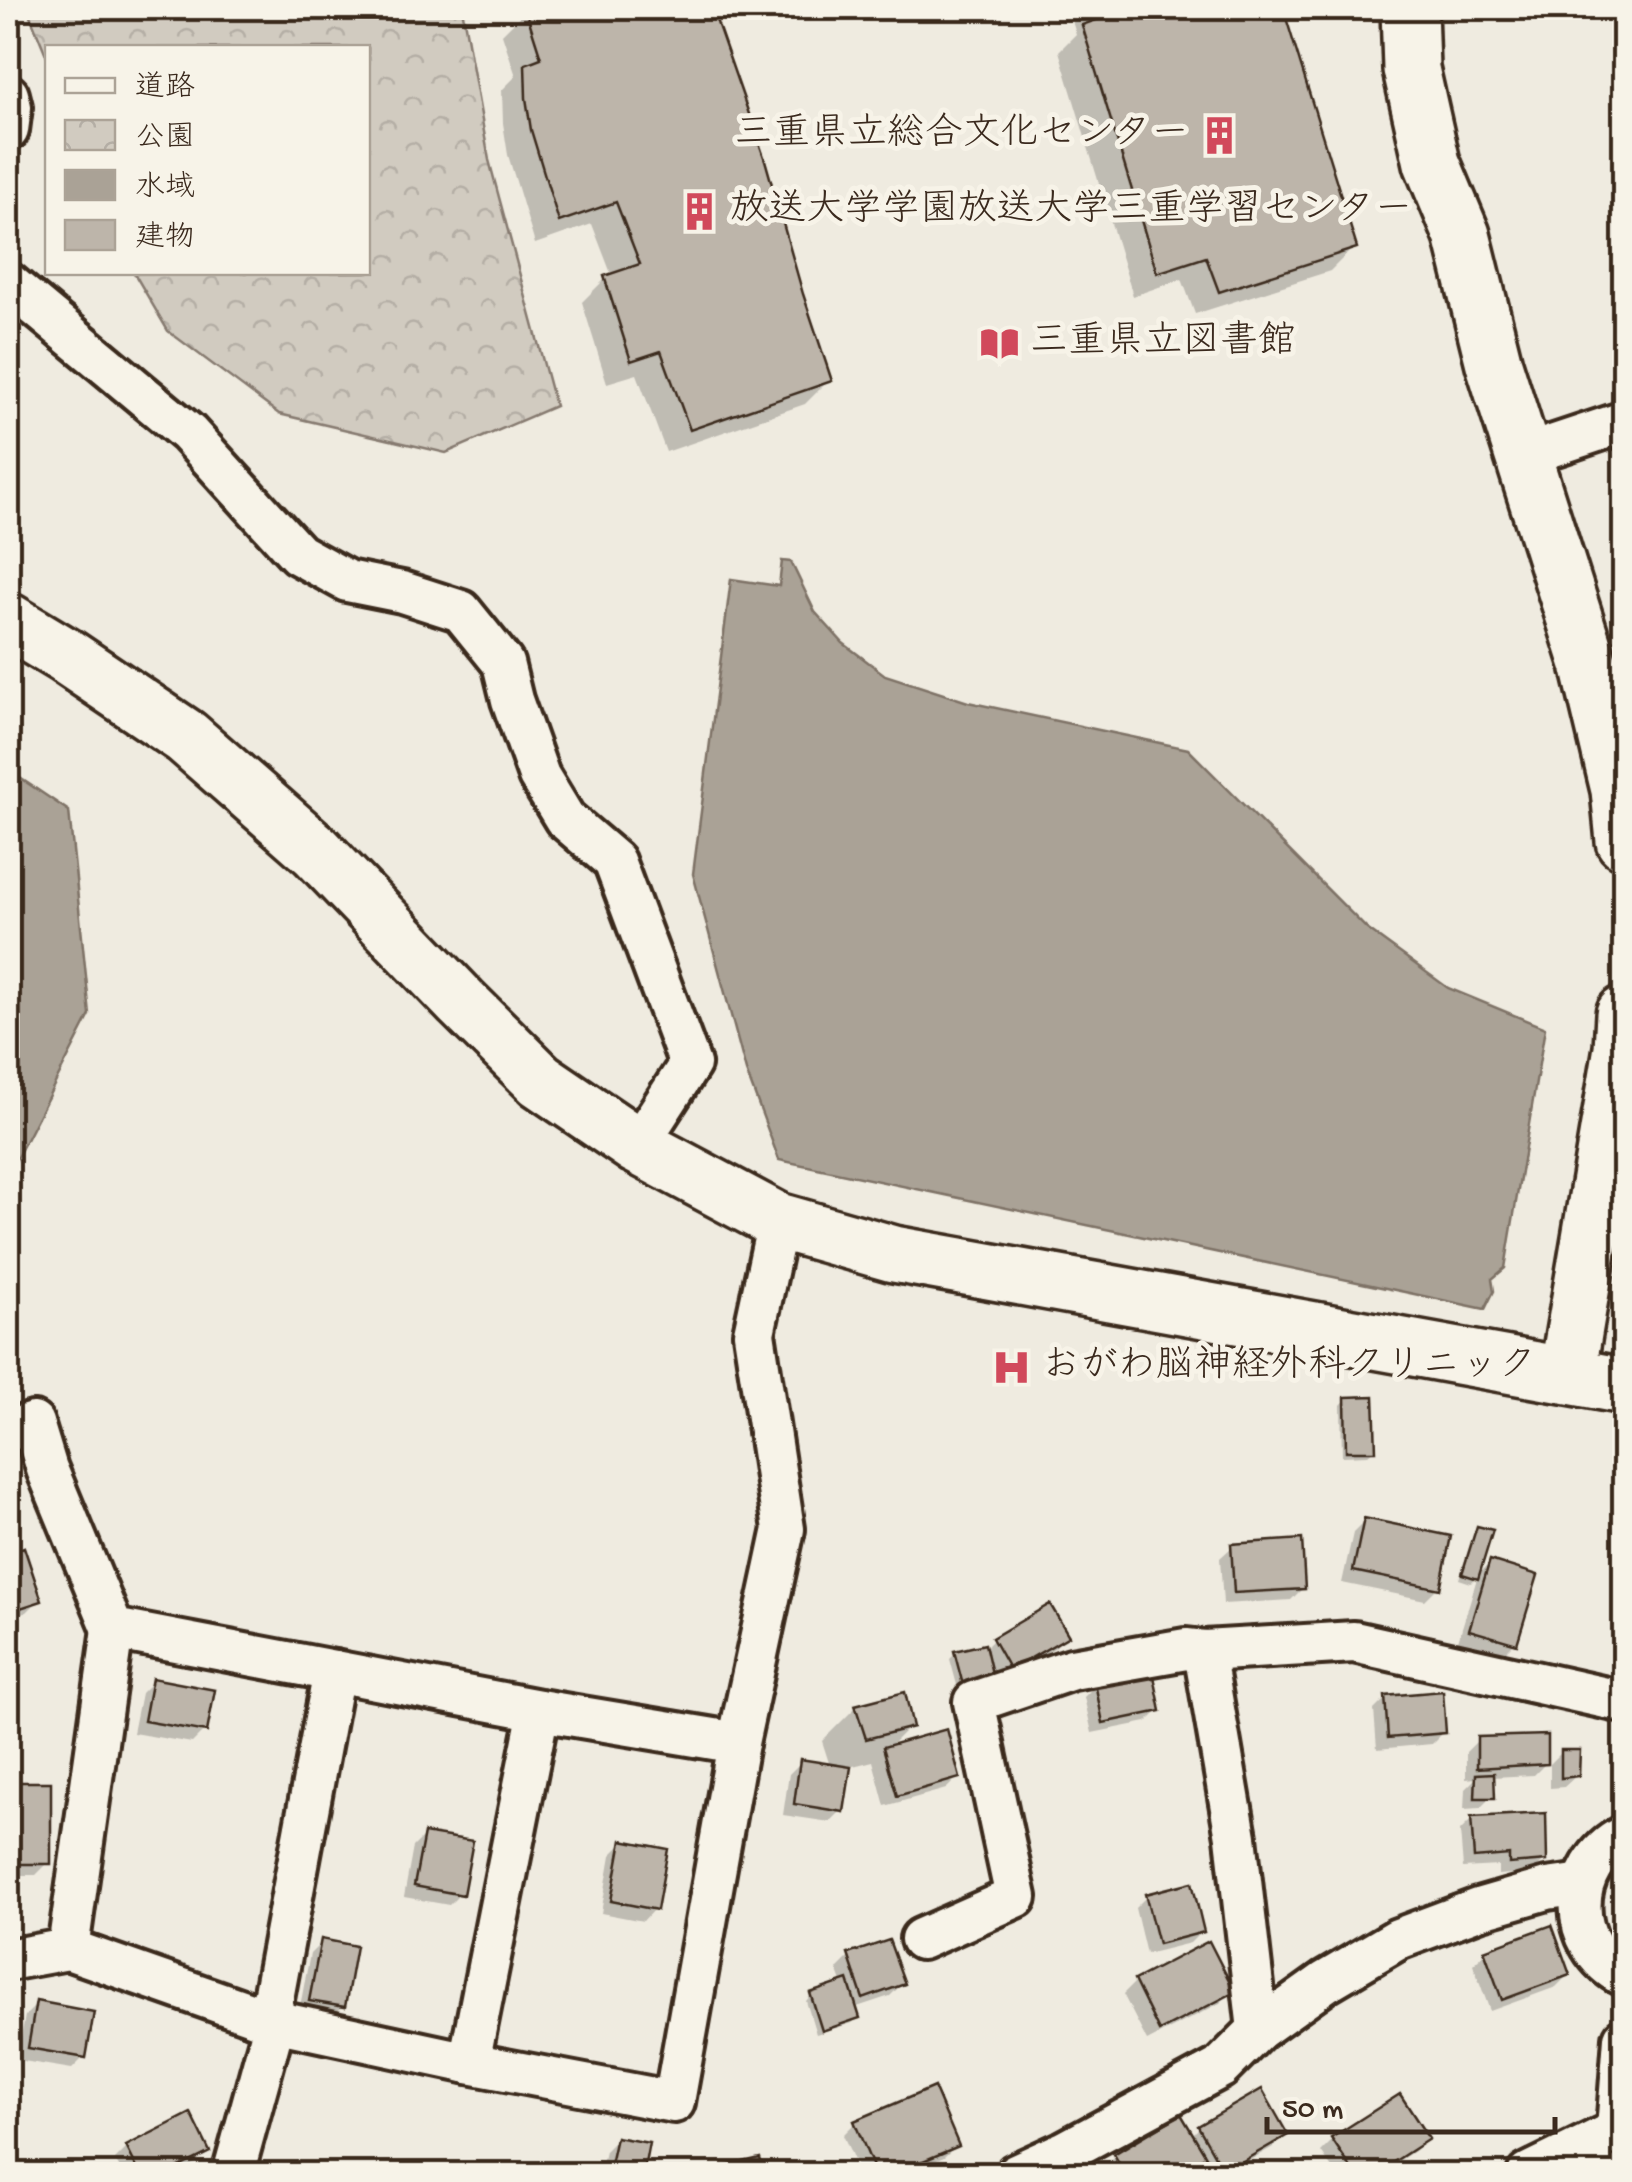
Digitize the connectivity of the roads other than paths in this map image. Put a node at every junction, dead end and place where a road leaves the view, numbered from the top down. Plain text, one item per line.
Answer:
1 (1409, 8) edge
2 (8, 96) edge
3 (8, 130) edge
4 (8, 283) edge
5 (1624, 422) edge
6 (1525, 455) junction
7 (8, 621) edge
8 (1624, 842) edge
9 (1624, 1014) edge
10 (638, 1146) junction
11 (778, 1222) junction
12 (1567, 1375) junction
13 (1624, 1386) edge
14 (8, 1431) edge
15 (113, 1628) junction
16 (1204, 1650) junction
17 (334, 1671) junction
18 (1624, 1702) edge
19 (539, 1710) junction
20 (738, 1743) junction
21 (1624, 1836) edge
22 (1583, 1884) junction
23 (920, 1939) dead end
24 (68, 1949) junction
25 (8, 1960) edge
26 (1624, 1976) edge
27 (272, 2020) junction
28 (1258, 2030) junction
29 (1624, 2038) edge
30 (469, 2063) junction
31 (1621, 2128) edge
32 (1070, 2163) edge
33 (1535, 2171) edge
34 (233, 2174) edge
35 (1016, 2174) edge
36 (1603, 2174) edge

1 - 6 street
2 - 3 street
4 - 10 street
5 - 6 street
6 - 8 street
7 - 10 street
9 - 12 street
10 - 11 street
11 - 12 street
11 - 20 street
12 - 13 street
14 - 15 street
15 - 17 street
15 - 24 street
16 - 18 street
16 - 23 street
16 - 28 street
17 - 19 street
17 - 27 street
19 - 20 street
19 - 30 street
20 - 30 street
21 - 22 street
22 - 26 street
22 - 28 street
24 - 25 street
24 - 27 street
27 - 30 street
27 - 34 street
28 - 32 street
29 - 31 street
31 - 33 street
32 - 35 street
33 - 36 street

